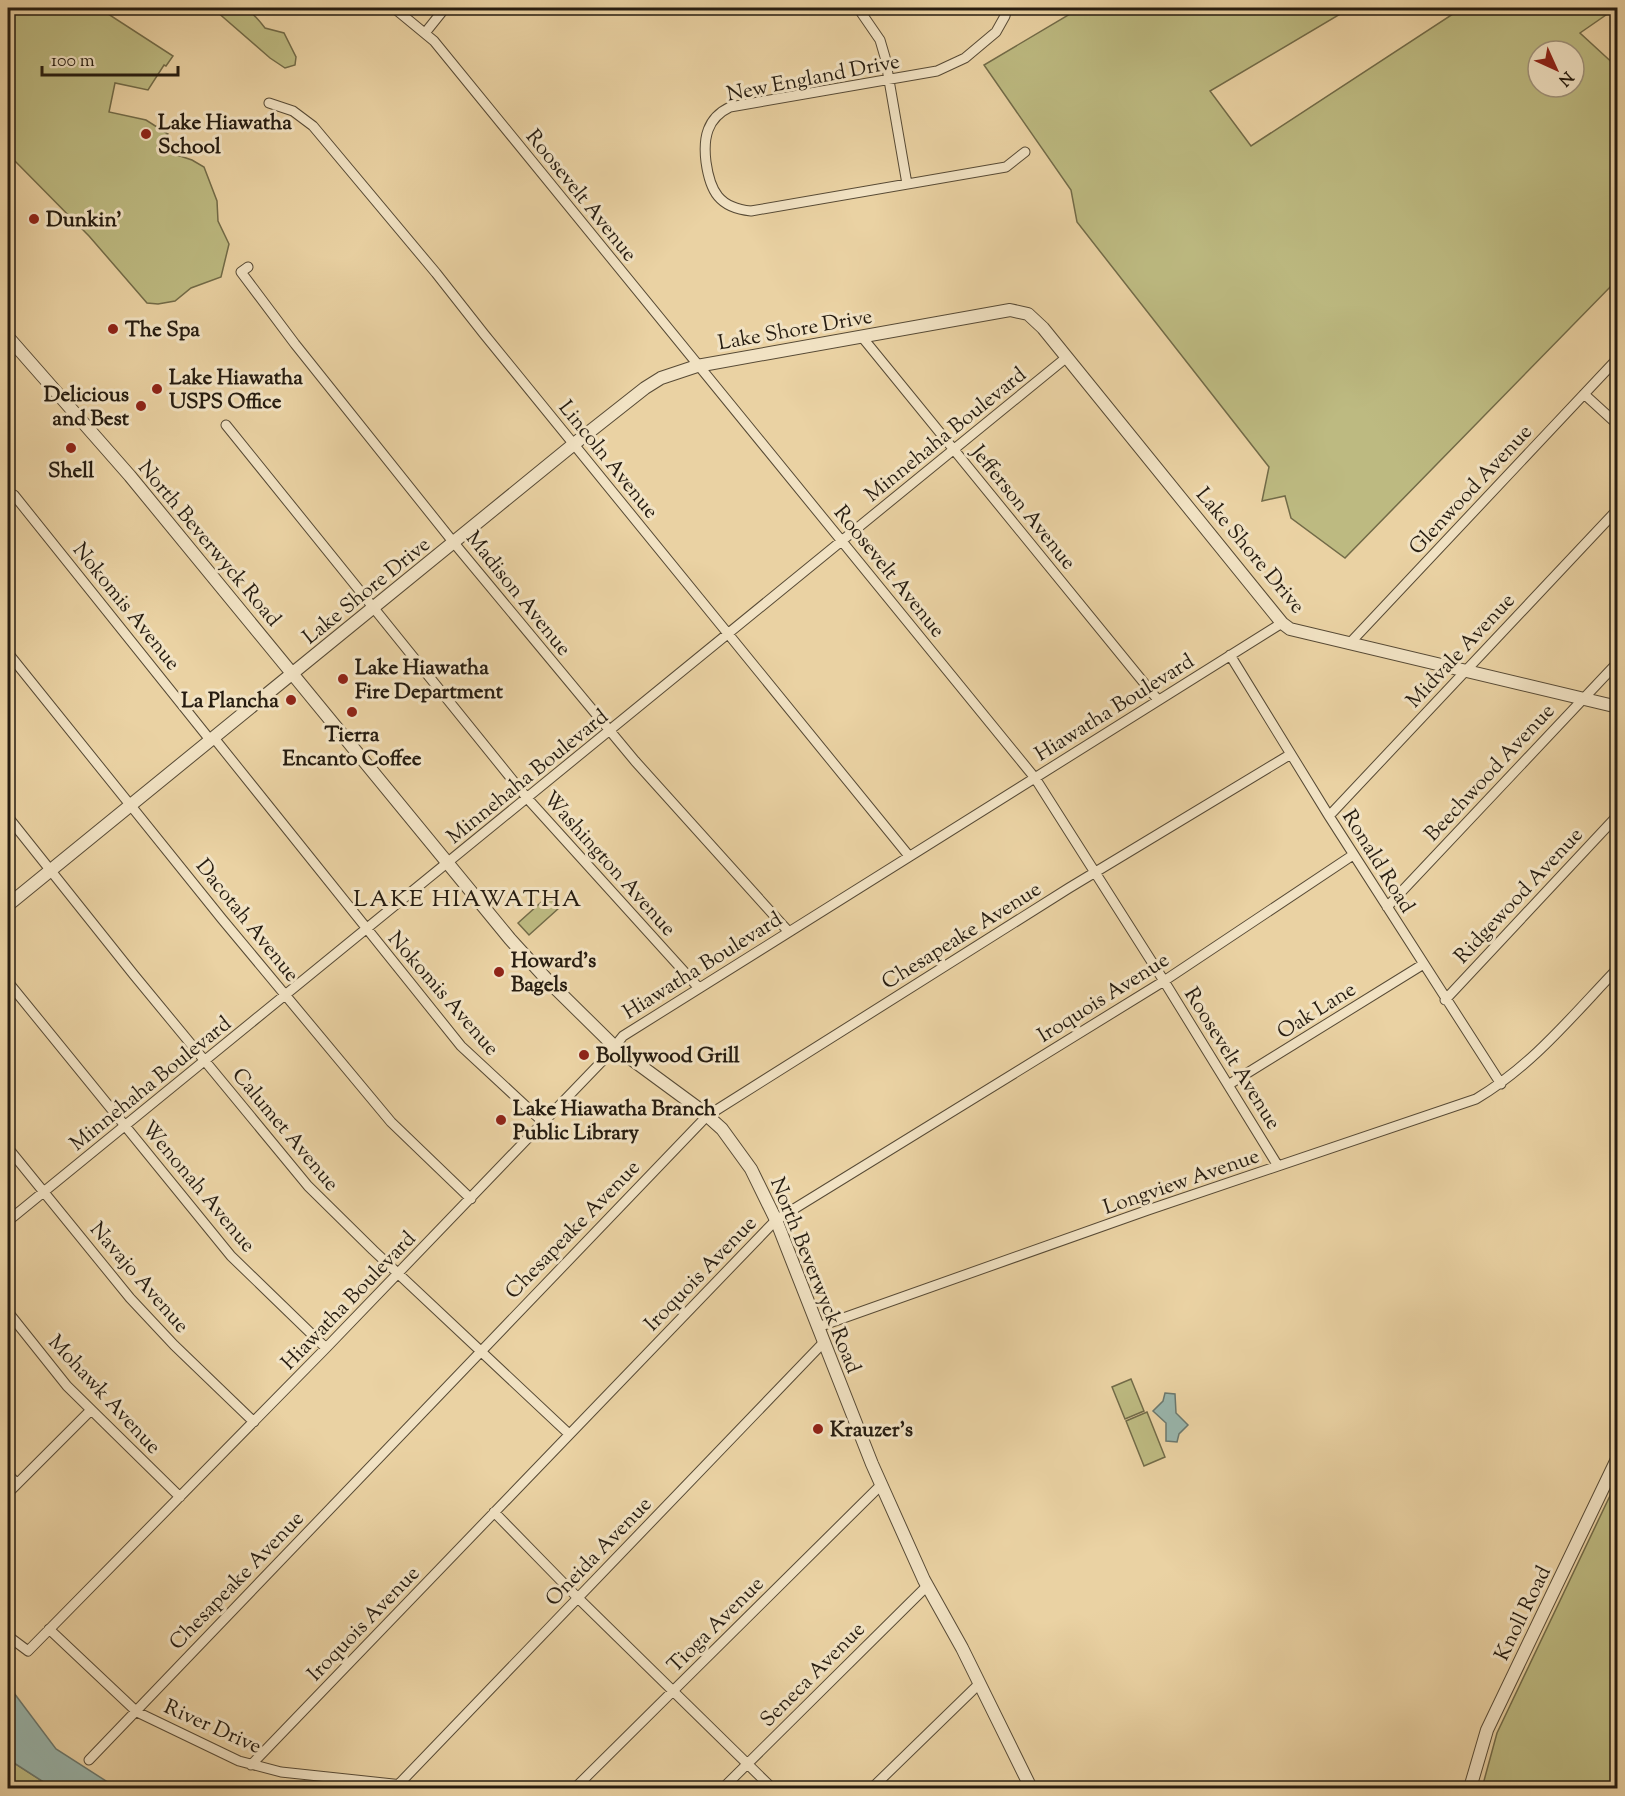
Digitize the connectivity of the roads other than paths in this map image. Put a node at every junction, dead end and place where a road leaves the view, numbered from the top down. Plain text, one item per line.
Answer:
1 (394, 8) edge
2 (445, 8) edge
3 (858, 8) edge
4 (1007, 8) edge
5 (425, 33) junction
6 (889, 80) junction
7 (269, 103) dead end
8 (1025, 153) dead end
9 (907, 184) junction
10 (248, 267) dead end
11 (862, 337) junction
12 (8, 338) edge
13 (1067, 357) junction
14 (1617, 358) edge
15 (697, 366) junction
16 (1584, 394) junction
17 (226, 425) dead end
18 (1617, 425) edge
19 (574, 444) junction
20 (954, 450) junction
21 (14, 495) dead end
22 (1617, 509) edge
23 (843, 541) junction
24 (454, 543) junction
25 (373, 608) junction
26 (1282, 623) junction
27 (729, 634) junction
28 (1349, 644) junction
29 (8, 653) edge
30 (1230, 655) junction
31 (1617, 662) edge
32 (1465, 671) junction
33 (293, 674) junction
34 (1582, 699) junction
35 (1158, 700) junction
36 (1617, 707) edge
37 (610, 731) junction
38 (212, 739) junction
39 (1291, 754) junction
40 (1035, 777) junction
41 (527, 798) junction
42 (131, 806) junction
43 (1617, 814) edge
44 (1329, 816) junction
45 (8, 817) edge
46 (1353, 855) junction
47 (909, 856) junction
48 (448, 864) junction
49 (51, 870) junction
50 (1095, 873) junction
51 (8, 905) edge
52 (1387, 907) junction
53 (366, 929) junction
54 (788, 931) junction
55 (1422, 965) junction
56 (1617, 968) edge
57 (1164, 981) junction
58 (8, 982) edge
59 (698, 987) junction
60 (286, 995) junction
61 (1445, 1000) junction
62 (615, 1047) junction
63 (205, 1061) junction
64 (1501, 1084) junction
65 (1228, 1085) junction
66 (707, 1116) junction
67 (544, 1123) junction
68 (126, 1126) junction
69 (8, 1148) edge
70 (1278, 1166) junction
71 (43, 1192) junction
72 (471, 1199) junction
73 (776, 1220) junction
74 (8, 1221) edge
75 (399, 1274) junction
76 (8, 1312) edge
77 (818, 1328) junction
78 (824, 1342) junction
79 (327, 1348) junction
80 (481, 1350) junction
81 (91, 1410) junction
82 (254, 1422) junction
83 (570, 1434) junction
84 (1617, 1456) edge
85 (8, 1473) edge
86 (17, 1484) junction
87 (881, 1485) junction
88 (8, 1493) edge
89 (180, 1497) junction
90 (494, 1512) junction
91 (927, 1586) junction
92 (578, 1598) junction
93 (49, 1629) junction
94 (8, 1636) edge
95 (979, 1684) junction
96 (674, 1690) junction
97 (135, 1710) junction
98 (89, 1760) dead end
99 (747, 1764) junction
100 (251, 1765) junction
101 (398, 1785) junction
102 (1028, 1787) edge
103 (431, 1788) edge
104 (574, 1788) edge
105 (723, 1788) edge
106 (772, 1788) edge
107 (872, 1788) edge
108 (1470, 1788) edge

1 - 5 street, Roosevelt Avenue
2 - 5 street
3 - 6 street
4 - 6 street, New England Drive
5 - 15 street, Roosevelt Avenue
6 - 9 street
6 - 9 street, New England Drive
7 - 19 street, Lincoln Avenue
8 - 9 street, New England Drive
10 - 24 street, Madison Avenue
11 - 13 street, Lake Shore Drive
11 - 15 street, Lake Shore Drive
11 - 20 street, Jefferson Avenue
12 - 33 street, North Beverwyck Road
13 - 20 street, Minnehaha Boulevard
13 - 26 street, Lake Shore Drive
14 - 16 street, Glenwood Avenue
15 - 19 street, Lake Shore Drive
15 - 23 street, Roosevelt Avenue
16 - 18 street
16 - 28 street, Glenwood Avenue
17 - 25 street, Washington Avenue
19 - 24 street, Lake Shore Drive
19 - 27 street, Lincoln Avenue
20 - 23 street, Minnehaha Boulevard
20 - 35 street, Jefferson Avenue
21 - 38 street, Nokomis Avenue
22 - 32 street, Midvale Avenue
23 - 27 street, Minnehaha Boulevard
23 - 40 street, Roosevelt Avenue
24 - 25 street, Lake Shore Drive
24 - 37 street, Madison Avenue
25 - 33 street, Lake Shore Drive
25 - 41 street, Washington Avenue
26 - 28 street, Lake Shore Drive
26 - 30 street, Hiawatha Boulevard
27 - 37 street, Minnehaha Boulevard
27 - 47 street, Lincoln Avenue
28 - 32 street, Lake Shore Drive
29 - 42 street, Dacotah Avenue
30 - 35 street, Hiawatha Boulevard
30 - 39 street, Ronald Road
31 - 34 street, Beechwood Avenue
32 - 34 street, Lake Shore Drive
32 - 44 street, Midvale Avenue
33 - 38 street, Lake Shore Drive
33 - 48 street, North Beverwyck Road
34 - 36 street, Lake Shore Drive
34 - 52 street, Beechwood Avenue
35 - 40 street, Hiawatha Boulevard
37 - 41 street, Minnehaha Boulevard
37 - 54 street, Madison Avenue
38 - 42 street, Lake Shore Drive
38 - 53 street, Nokomis Avenue
39 - 44 street, Ronald Road
39 - 50 street, Chesapeake Avenue
40 - 47 street, Hiawatha Boulevard
40 - 50 street, Roosevelt Avenue
41 - 48 street, Minnehaha Boulevard
41 - 59 street, Washington Avenue
42 - 49 street, Lake Shore Drive
42 - 60 street, Dacotah Avenue
43 - 61 street, Ridgewood Avenue
44 - 46 street, Ronald Road
45 - 49 street, Calumet Avenue
46 - 52 street, Ronald Road
46 - 57 street, Iroquois Avenue
47 - 54 street, Hiawatha Boulevard
48 - 53 street, Minnehaha Boulevard
48 - 62 street, North Beverwyck Road
49 - 51 street, Lake Shore Drive
49 - 63 street, Calumet Avenue
50 - 57 street, Roosevelt Avenue
50 - 66 street, Chesapeake Avenue
52 - 55 street, Ronald Road
53 - 60 street, Minnehaha Boulevard
53 - 67 street, Nokomis Avenue
54 - 59 street, Hiawatha Boulevard
55 - 61 street, Ronald Road
55 - 65 street, Oak Lane
56 - 64 street, Longview Avenue
57 - 65 street, Roosevelt Avenue
57 - 73 street, Iroquois Avenue
58 - 68 street, Wenonah Avenue
59 - 62 street, Hiawatha Boulevard
60 - 63 street, Minnehaha Boulevard
60 - 72 street, Dacotah Avenue
61 - 64 street, Ronald Road
62 - 66 street, North Beverwyck Road
62 - 67 street, Hiawatha Boulevard
63 - 68 street, Minnehaha Boulevard
63 - 75 street, Calumet Avenue
64 - 70 street, Longview Avenue
65 - 70 street, Roosevelt Avenue
66 - 73 street, North Beverwyck Road
66 - 80 street, Chesapeake Avenue
67 - 72 street, Hiawatha Boulevard
68 - 71 street, Minnehaha Boulevard
68 - 79 street, Wenonah Avenue
69 - 71 street, Navajo Avenue
70 - 77 street, Longview Avenue
71 - 74 street, Minnehaha Boulevard
71 - 82 street, Navajo Avenue
72 - 75 street, Hiawatha Boulevard
73 - 77 street, North Beverwyck Road
73 - 83 street, Iroquois Avenue
75 - 79 street, Hiawatha Boulevard
75 - 80 street, Calumet Avenue
76 - 81 street, Mohawk Avenue
77 - 78 street, North Beverwyck Road
78 - 87 street, North Beverwyck Road
78 - 92 street, Oneida Avenue
79 - 82 street, Hiawatha Boulevard
80 - 83 street, Calumet Avenue
80 - 97 street, Chesapeake Avenue
81 - 86 street
81 - 89 street, Mohawk Avenue
82 - 89 street, Hiawatha Boulevard
83 - 90 street, Iroquois Avenue
84 - 108 street, Knoll Road
85 - 86 street
86 - 88 street
87 - 91 street, North Beverwyck Road
87 - 96 street, Tioga Avenue
89 - 93 street, Hiawatha Boulevard
90 - 92 street
90 - 100 street, Iroquois Avenue
91 - 95 street, North Beverwyck Road
91 - 99 street, Seneca Avenue
92 - 96 street
92 - 101 street, Oneida Avenue
93 - 94 street, Hiawatha Boulevard
93 - 97 street, River Drive
95 - 102 street, North Beverwyck Road
95 - 107 street
96 - 99 street
96 - 104 street, Tioga Avenue
97 - 98 street, Chesapeake Avenue
97 - 100 street, River Drive
99 - 105 street, Seneca Avenue
99 - 106 street
100 - 101 street, River Drive
101 - 103 street, River Drive

